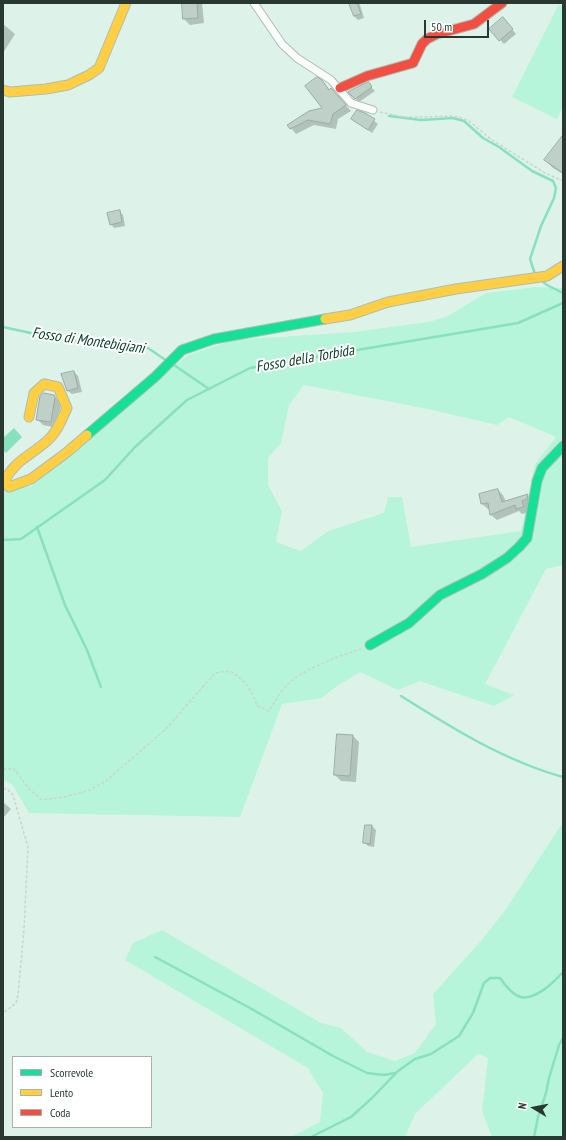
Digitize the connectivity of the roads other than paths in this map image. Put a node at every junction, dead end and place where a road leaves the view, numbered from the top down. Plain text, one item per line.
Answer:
1 (126, 3) edge
2 (254, 3) edge
3 (502, 3) edge
4 (340, 88) junction
5 (3, 90) edge
6 (373, 110) road end
7 (563, 266) edge
8 (29, 417) dead end
9 (563, 446) edge
10 (370, 645) road end

1 - 5 street
2 - 4 street
3 - 4 street
4 - 6 street
7 - 8 street
9 - 10 street

